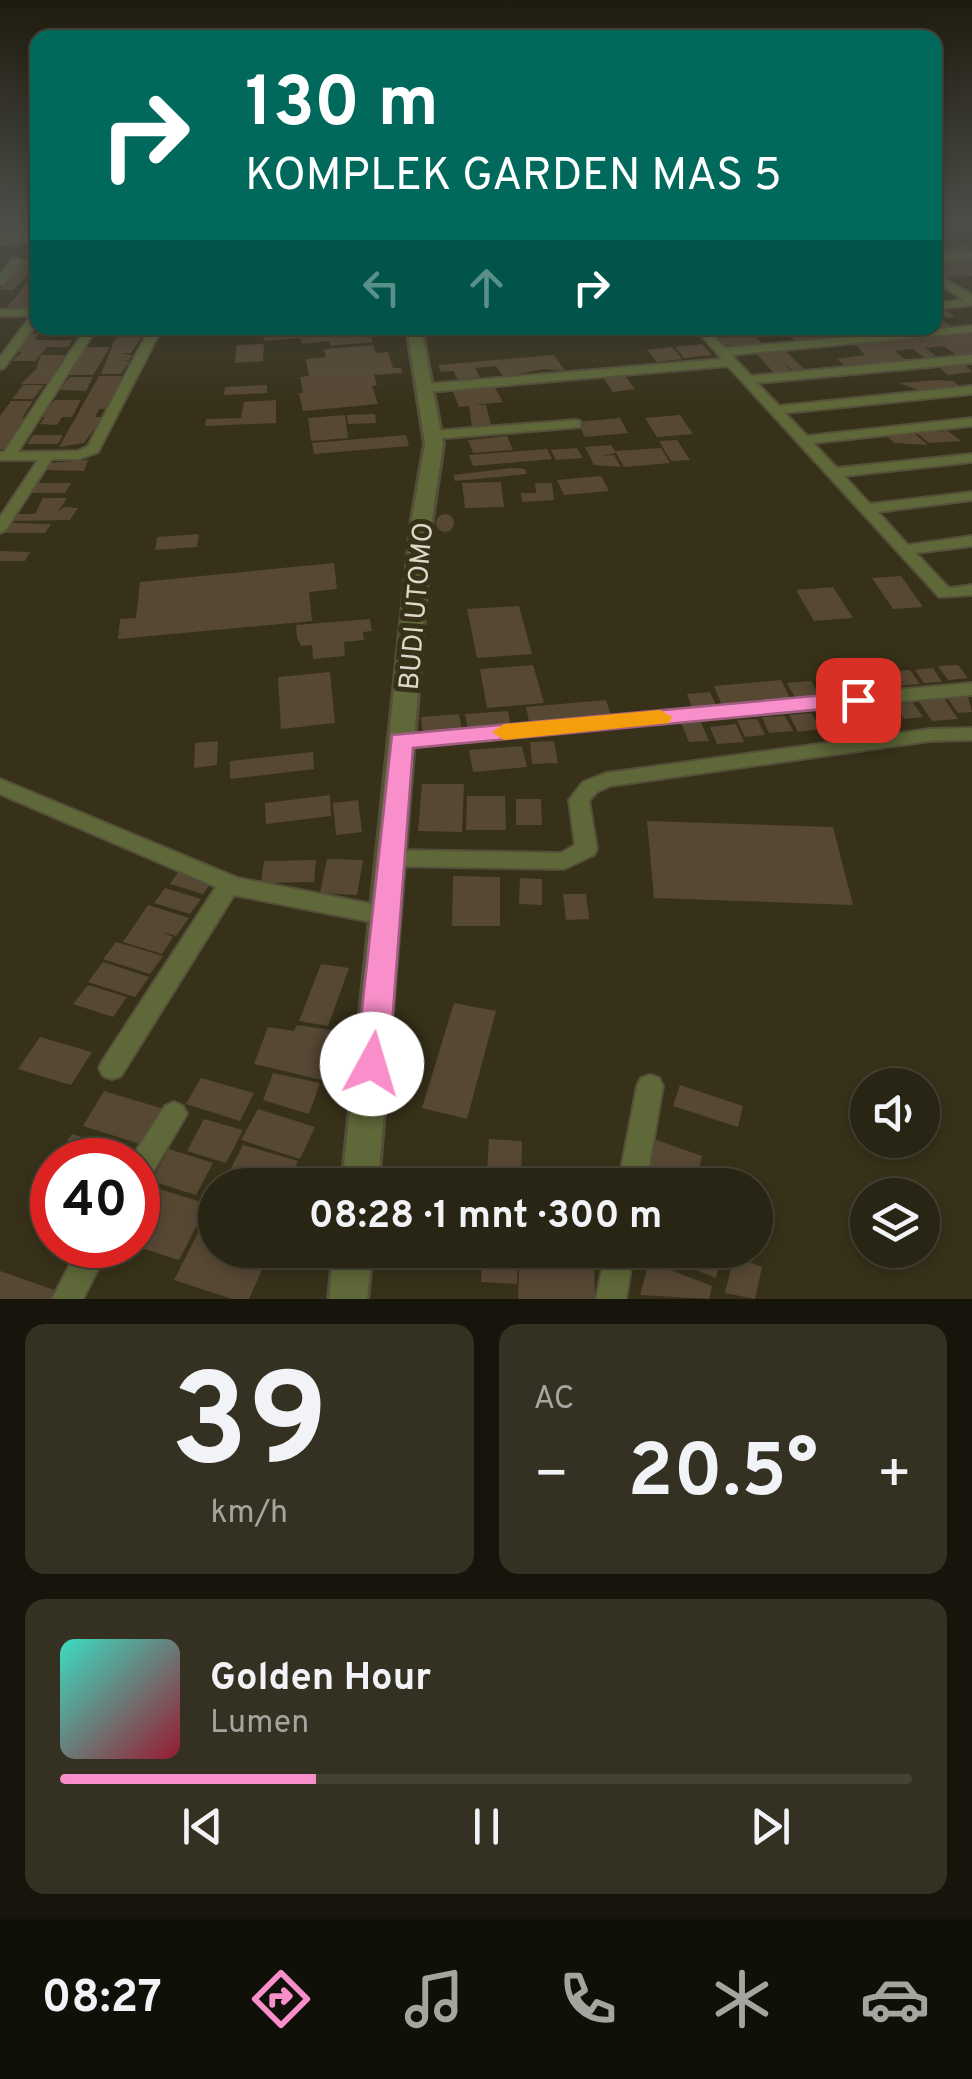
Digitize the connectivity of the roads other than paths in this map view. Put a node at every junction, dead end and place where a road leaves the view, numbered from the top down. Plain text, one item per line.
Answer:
1 (944, 284) edge
2 (972, 301) edge
3 (942, 305) edge
4 (0, 313) edge
5 (30, 313) edge
6 (30, 324) edge
7 (972, 329) edge
8 (942, 332) edge
9 (86, 335) edge
10 (152, 335) edge
11 (416, 335) edge
12 (706, 335) edge
13 (919, 335) edge
14 (726, 357) junction
15 (972, 358) edge
16 (0, 365) edge
17 (749, 380) junction
18 (428, 388) junction
19 (972, 390) edge
20 (776, 410) junction
21 (972, 422) edge
22 (574, 424) dead end
23 (433, 435) junction
24 (804, 440) junction
25 (4, 456) edge
26 (47, 456) junction
27 (972, 458) edge
28 (833, 473) junction
29 (972, 496) edge
30 (867, 510) junction
31 (0, 528) edge
32 (972, 541) edge
33 (904, 550) junction
34 (972, 590) edge
35 (972, 689) edge
36 (972, 734) edge
37 (401, 741) junction
38 (0, 786) edge
39 (390, 858) junction
40 (234, 886) junction
41 (387, 916) junction
42 (112, 1068) dead end
43 (650, 1086) dead end
44 (174, 1114) dead end
45 (159, 1138) edge
46 (362, 1168) edge
47 (635, 1168) edge
48 (84, 1268) edge
49 (351, 1268) edge
50 (617, 1268) edge
51 (67, 1299) edge
52 (348, 1299) edge
53 (611, 1299) edge

1 - 2 street
2 - 3 street
4 - 5 street
6 - 16 street
7 - 8 street
9 - 25 street
10 - 26 street
11 - 18 street, BUDI UTOMO
12 - 14 street
13 - 14 street
14 - 17 street
14 - 18 street
15 - 17 street
17 - 20 street
18 - 23 street, BUDI UTOMO
19 - 20 street
20 - 24 street
21 - 24 street
22 - 23 street
23 - 37 street, BUDI UTOMO
24 - 28 street
25 - 26 street
26 - 31 street
27 - 28 street
28 - 30 street
29 - 30 street
30 - 33 street
32 - 33 street
33 - 34 street
35 - 37 street
36 - 39 street
37 - 39 street, BUDI UTOMO
38 - 40 street
39 - 41 street, BUDI UTOMO
40 - 41 street
40 - 42 street
41 - 46 street, BUDI UTOMO
43 - 47 street
44 - 45 street
48 - 51 street
49 - 52 street
50 - 53 street

